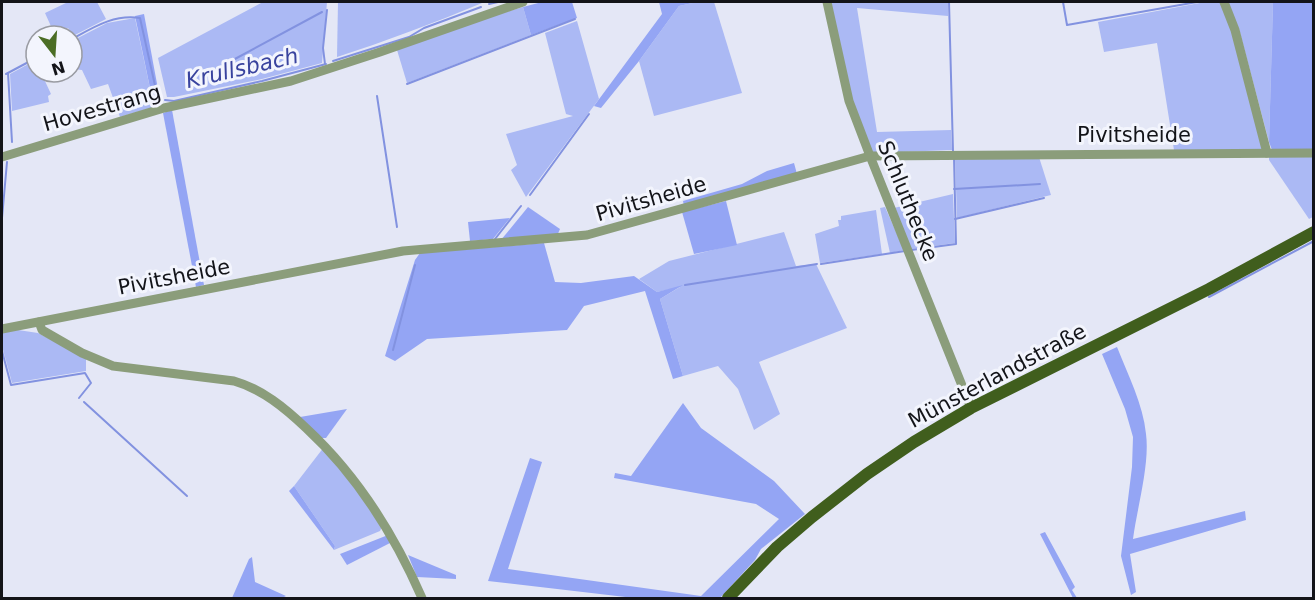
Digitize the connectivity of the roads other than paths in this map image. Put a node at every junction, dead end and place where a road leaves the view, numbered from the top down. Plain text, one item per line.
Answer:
1 (523, 2) edge
2 (827, 2) edge
3 (1224, 2) edge
4 (1267, 153) junction
5 (1314, 153) edge
6 (870, 156) junction
7 (2, 157) edge
8 (1314, 232) edge
9 (39, 322) junction
10 (2, 329) edge
11 (971, 408) junction
12 (422, 598) edge
13 (728, 598) edge

1 - 7 street, Hovestrang
2 - 6 street, Schluthecke
3 - 4 street
4 - 5 street, Pivitsheide
4 - 6 street, Pivitsheide
6 - 9 street, Pivitsheide
6 - 11 street, Schluthecke
8 - 11 main road, Münsterlandstraße
9 - 10 street, Pivitsheide
9 - 12 street
11 - 13 main road, Münsterlandstraße

